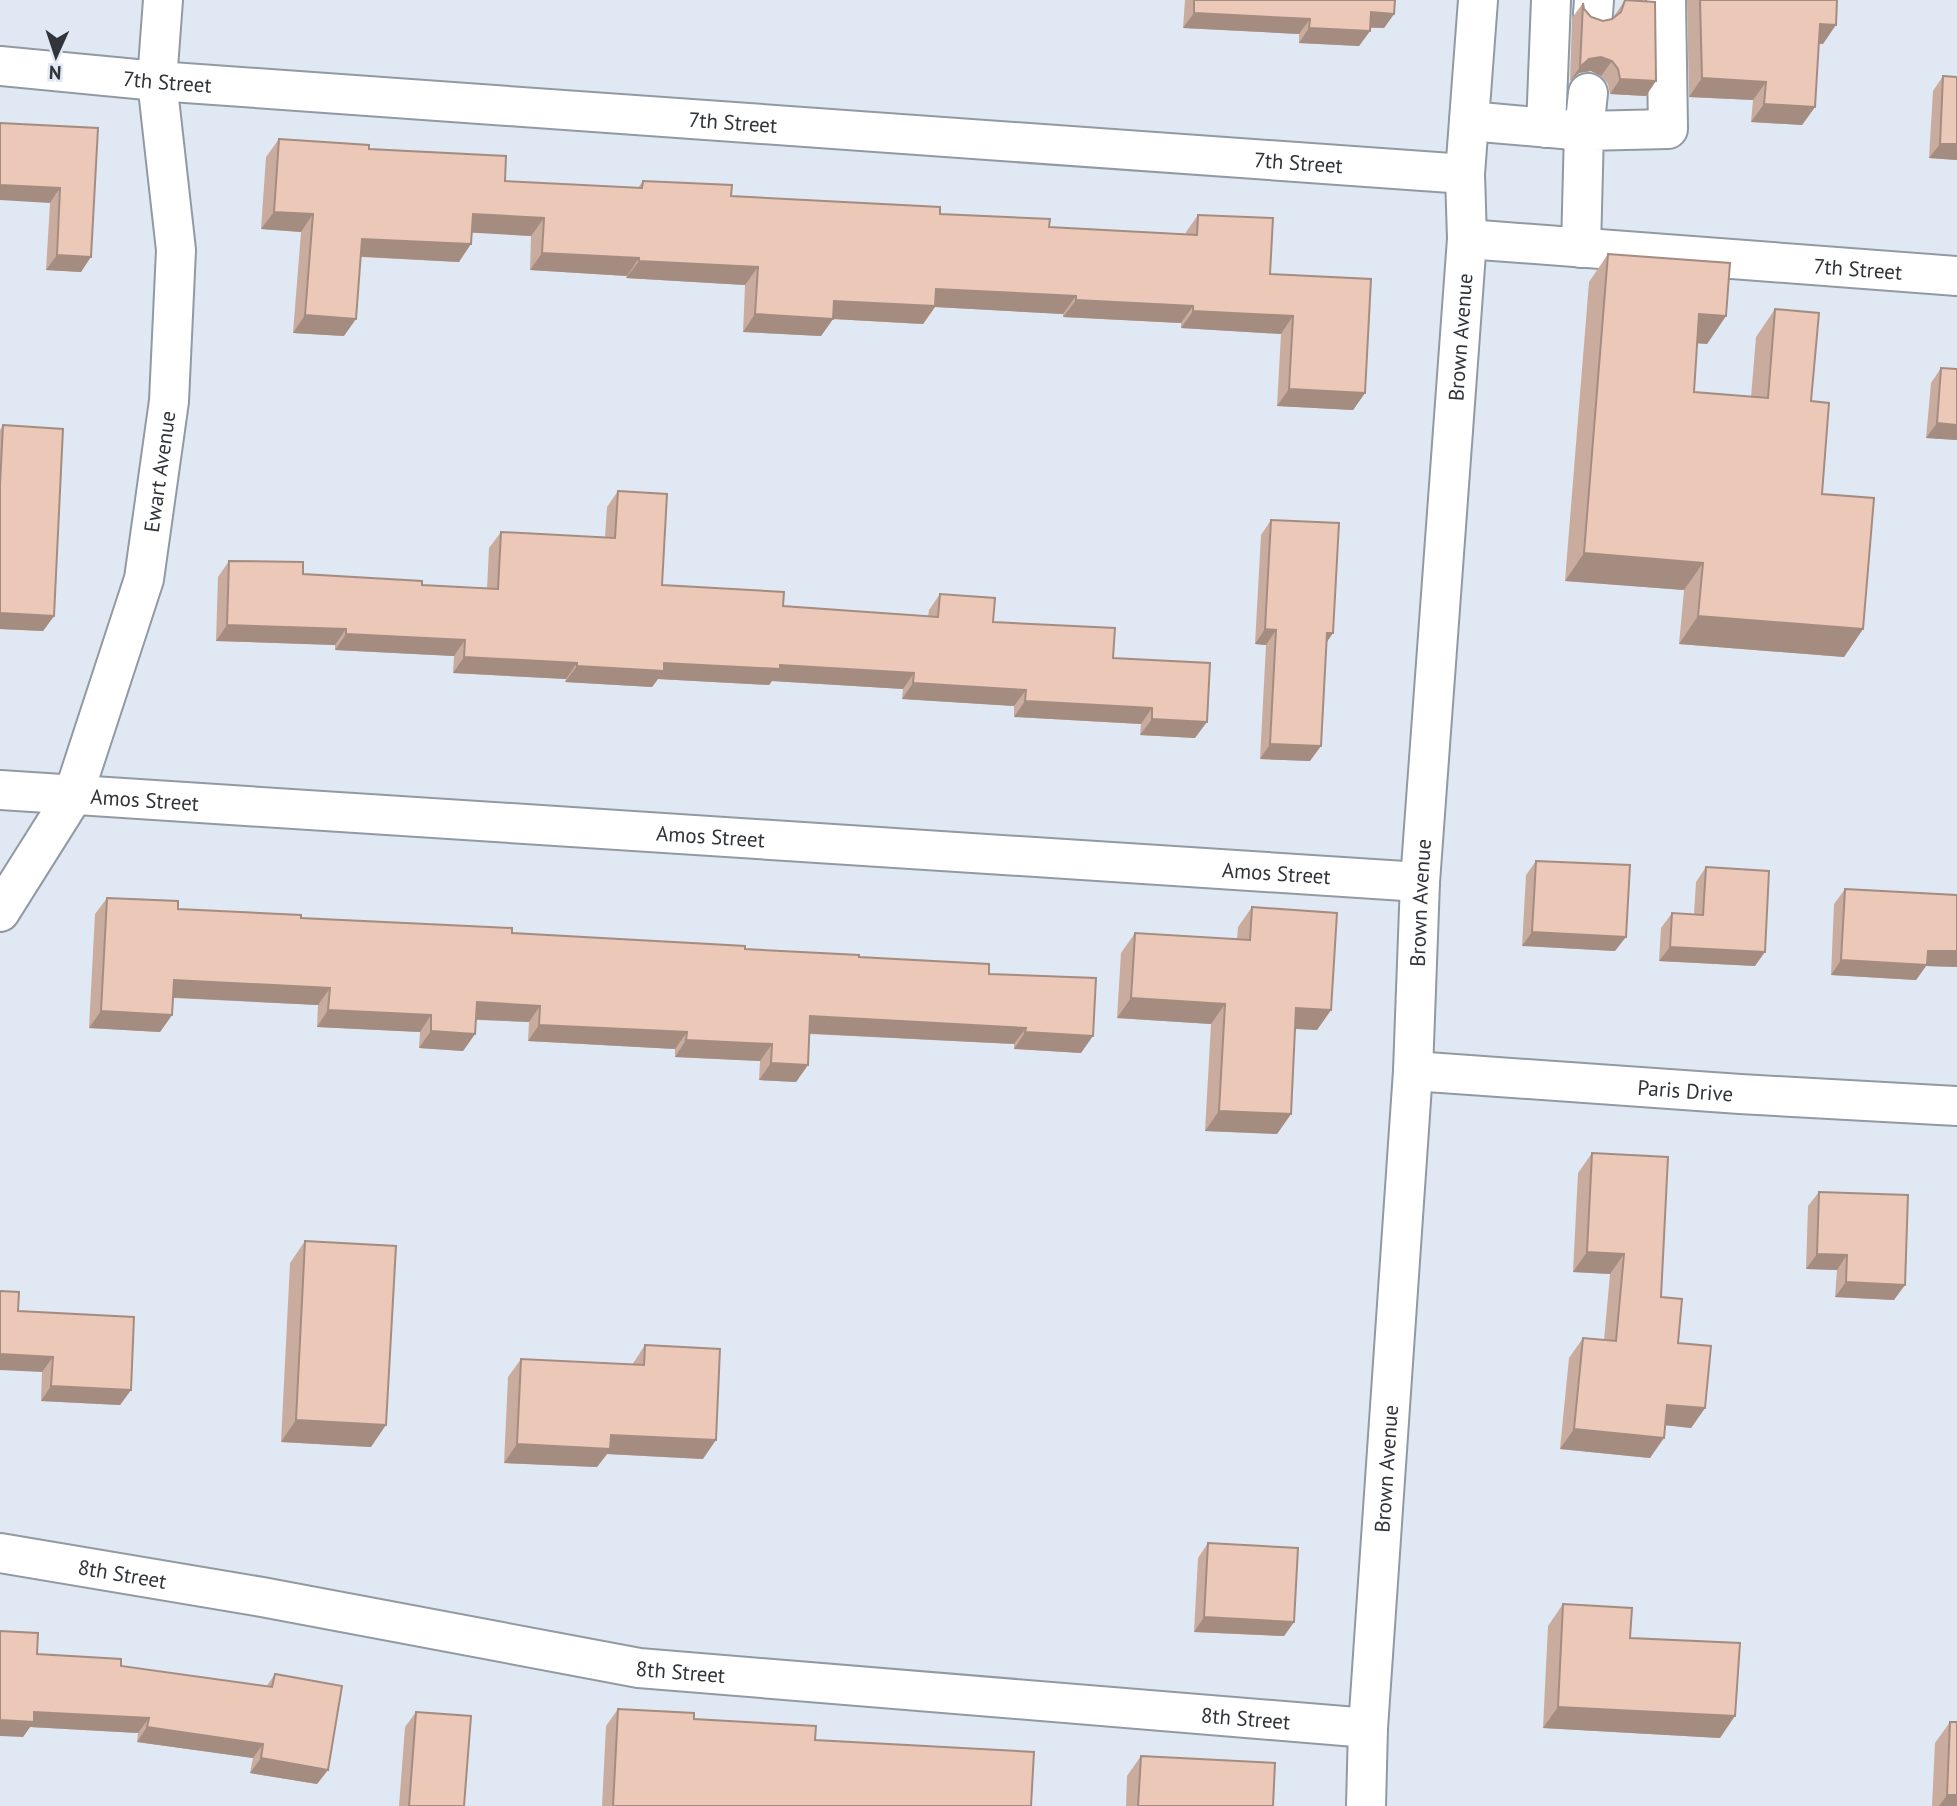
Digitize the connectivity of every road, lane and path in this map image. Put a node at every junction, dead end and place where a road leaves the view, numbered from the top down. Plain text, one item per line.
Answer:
1 (163, 0) edge
2 (1478, 0) edge
3 (1551, 0) edge
4 (1667, 0) edge
5 (0, 66) edge
6 (157, 81) junction
7 (1588, 93) dead end
8 (1469, 121) junction
9 (1546, 128) junction
10 (1584, 131) junction
11 (1465, 174) junction
12 (1466, 239) junction
13 (1581, 248) junction
14 (1957, 276) edge
15 (0, 790) edge
16 (73, 796) junction
17 (1420, 882) junction
18 (0, 912) edge
19 (1413, 1071) junction
20 (1957, 1106) edge
21 (0, 1553) edge
22 (1368, 1728) junction
23 (1366, 1806) edge

1 - 6 street, Ewart Avenue
2 - 8 street, Brown Avenue
3 - 9 street
4 - 10 street
5 - 6 street, 7th Street
6 - 11 street, 7th Street
6 - 16 street, Ewart Avenue
7 - 10 street
8 - 9 street
8 - 11 street, Brown Avenue
9 - 10 street
10 - 13 street
11 - 12 street, Brown Avenue
12 - 13 street, 7th Street
12 - 17 street, Brown Avenue
13 - 14 street, 7th Street
15 - 16 street, Amos Street
16 - 17 street, Amos Street
16 - 18 street, Ewart Avenue
17 - 19 street, Brown Avenue
19 - 20 street, Paris Drive
19 - 22 street, Brown Avenue
21 - 22 street, 8th Street
22 - 23 street, Brown Avenue

